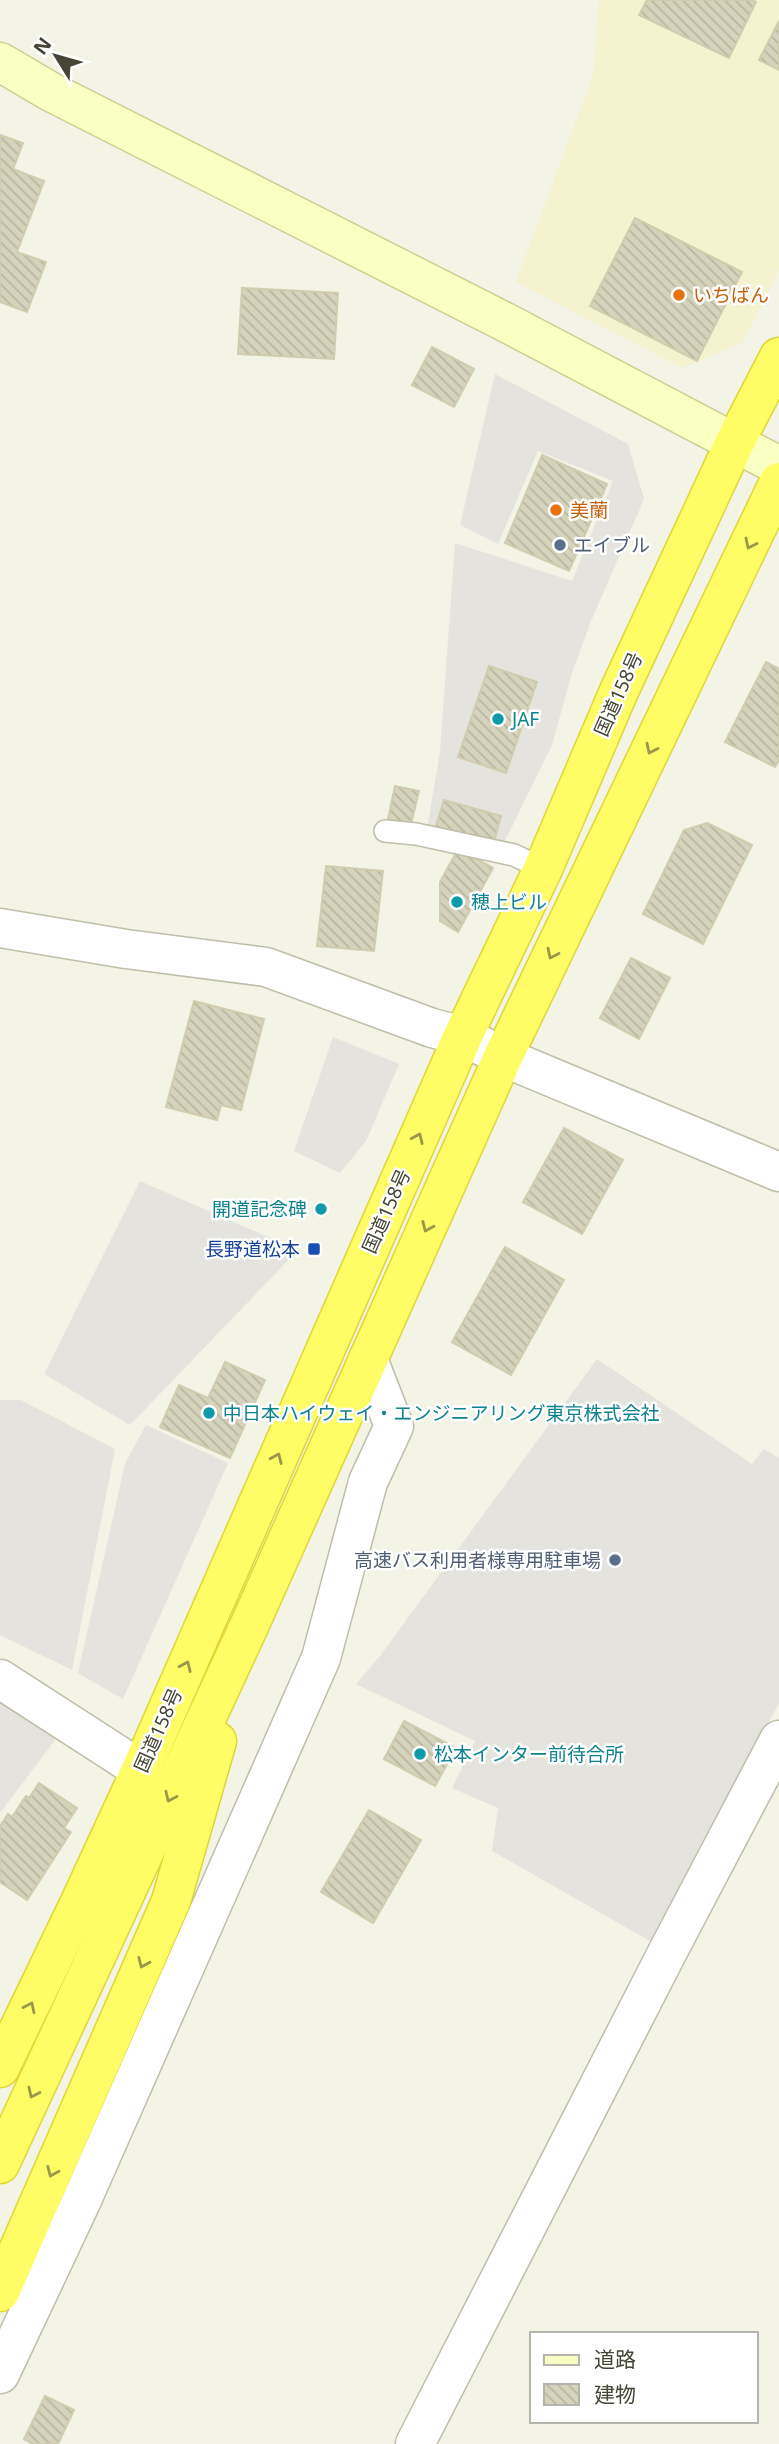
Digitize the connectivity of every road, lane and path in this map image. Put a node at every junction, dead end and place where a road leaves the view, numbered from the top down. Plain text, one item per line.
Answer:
1 (0, 62) edge
2 (779, 357) edge
3 (734, 444) junction
4 (779, 466) edge
5 (779, 482) edge
6 (385, 831) dead end
7 (543, 869) junction
8 (0, 928) edge
9 (463, 1036) junction
10 (503, 1057) junction
11 (779, 1172) edge
12 (368, 1359) junction
13 (250, 1624) junction
14 (0, 1679) edge
15 (779, 1740) edge
16 (141, 1770) junction
17 (0, 2068) edge
18 (0, 2164) edge
19 (0, 2292) edge
20 (0, 2374) edge
21 (415, 2444) edge

1 - 3 street
2 - 3 highway, 国道158号
3 - 4 street
3 - 7 highway, 国道158号
5 -> 10 highway, 国道158号
6 - 7 lane
7 - 9 highway, 国道158号
8 - 9 street
9 - 10 street
16 -> 9 highway, 国道158号
10 - 11 street
10 -> 12 highway, 国道158号
12 - 13 highway, 国道158号
12 - 20 street
13 -> 18 highway, 国道158号
13 -> 19 highway
14 - 16 street
15 - 21 street
17 -> 16 highway, 国道158号

